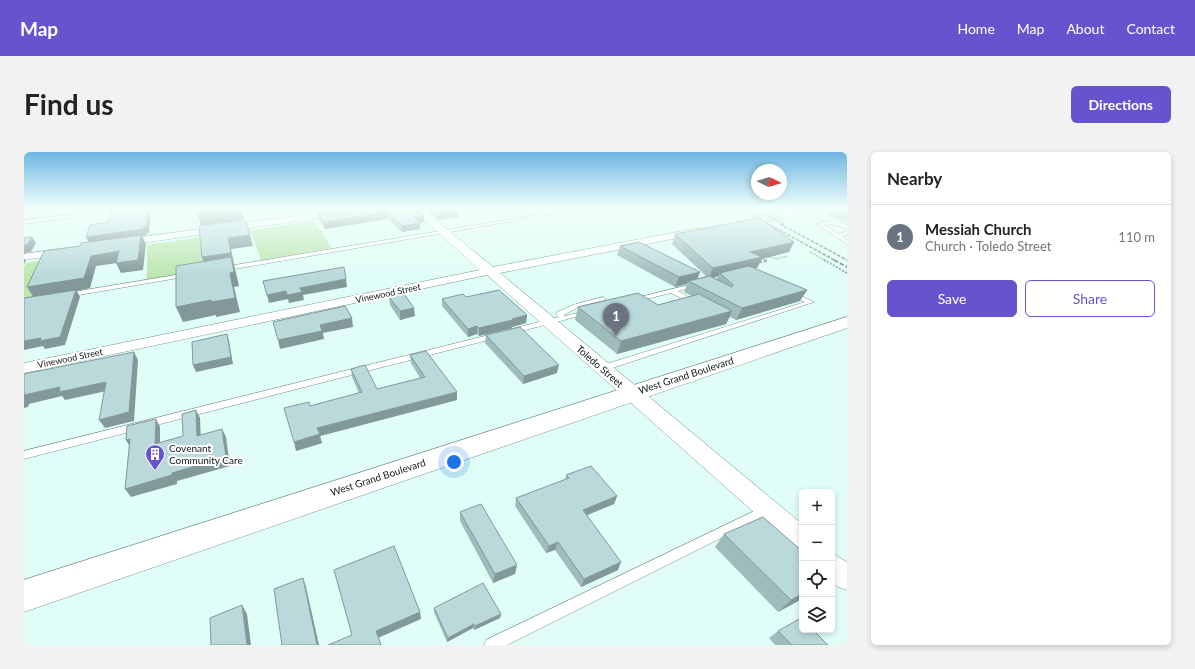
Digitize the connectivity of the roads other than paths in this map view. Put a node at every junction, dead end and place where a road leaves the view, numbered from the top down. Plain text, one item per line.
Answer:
1 (208, 231) edge
2 (450, 231) edge
3 (695, 231) edge
4 (831, 231) edge
5 (444, 232) junction
6 (847, 233) edge
7 (838, 236) junction
8 (847, 242) edge
9 (109, 245) edge
10 (78, 249) edge
11 (24, 257) edge
12 (212, 271) edge
13 (490, 272) junction
14 (196, 274) edge
15 (701, 284) edge
16 (782, 289) edge
17 (672, 291) junction
18 (63, 296) edge
19 (603, 299) dead end
20 (629, 302) edge
21 (704, 308) edge
22 (600, 309) edge
23 (563, 318) junction
24 (548, 322) junction
25 (847, 322) edge
26 (24, 368) edge
27 (603, 368) junction
28 (632, 393) junction
29 (24, 455) edge
30 (767, 510) junction
31 (799, 537) edge
32 (835, 568) edge
33 (847, 578) edge
34 (24, 596) edge
35 (491, 645) edge

1 - 9 street
2 - 5 lane
3 - 13 street, Vinewood Street
4 - 7 lane
5 - 12 lane
5 - 13 street, Toledo Street
6 - 7 lane
7 - 8 lane
10 - 11 street
13 - 24 street, Toledo Street
13 - 26 street, Vinewood Street
14 - 18 lane
15 - 17 lane
16 - 27 lane
17 - 20 lane
17 - 21 lane
19 - 23 lane
22 - 23 lane
23 - 24 lane
24 - 27 street, Toledo Street
24 - 29 lane
25 - 28 street, West Grand Boulevard
27 - 28 street, Toledo Street
28 - 30 street, Toledo Street
28 - 34 street, West Grand Boulevard
30 - 31 street, Toledo Street
30 - 35 lane
32 - 33 street

